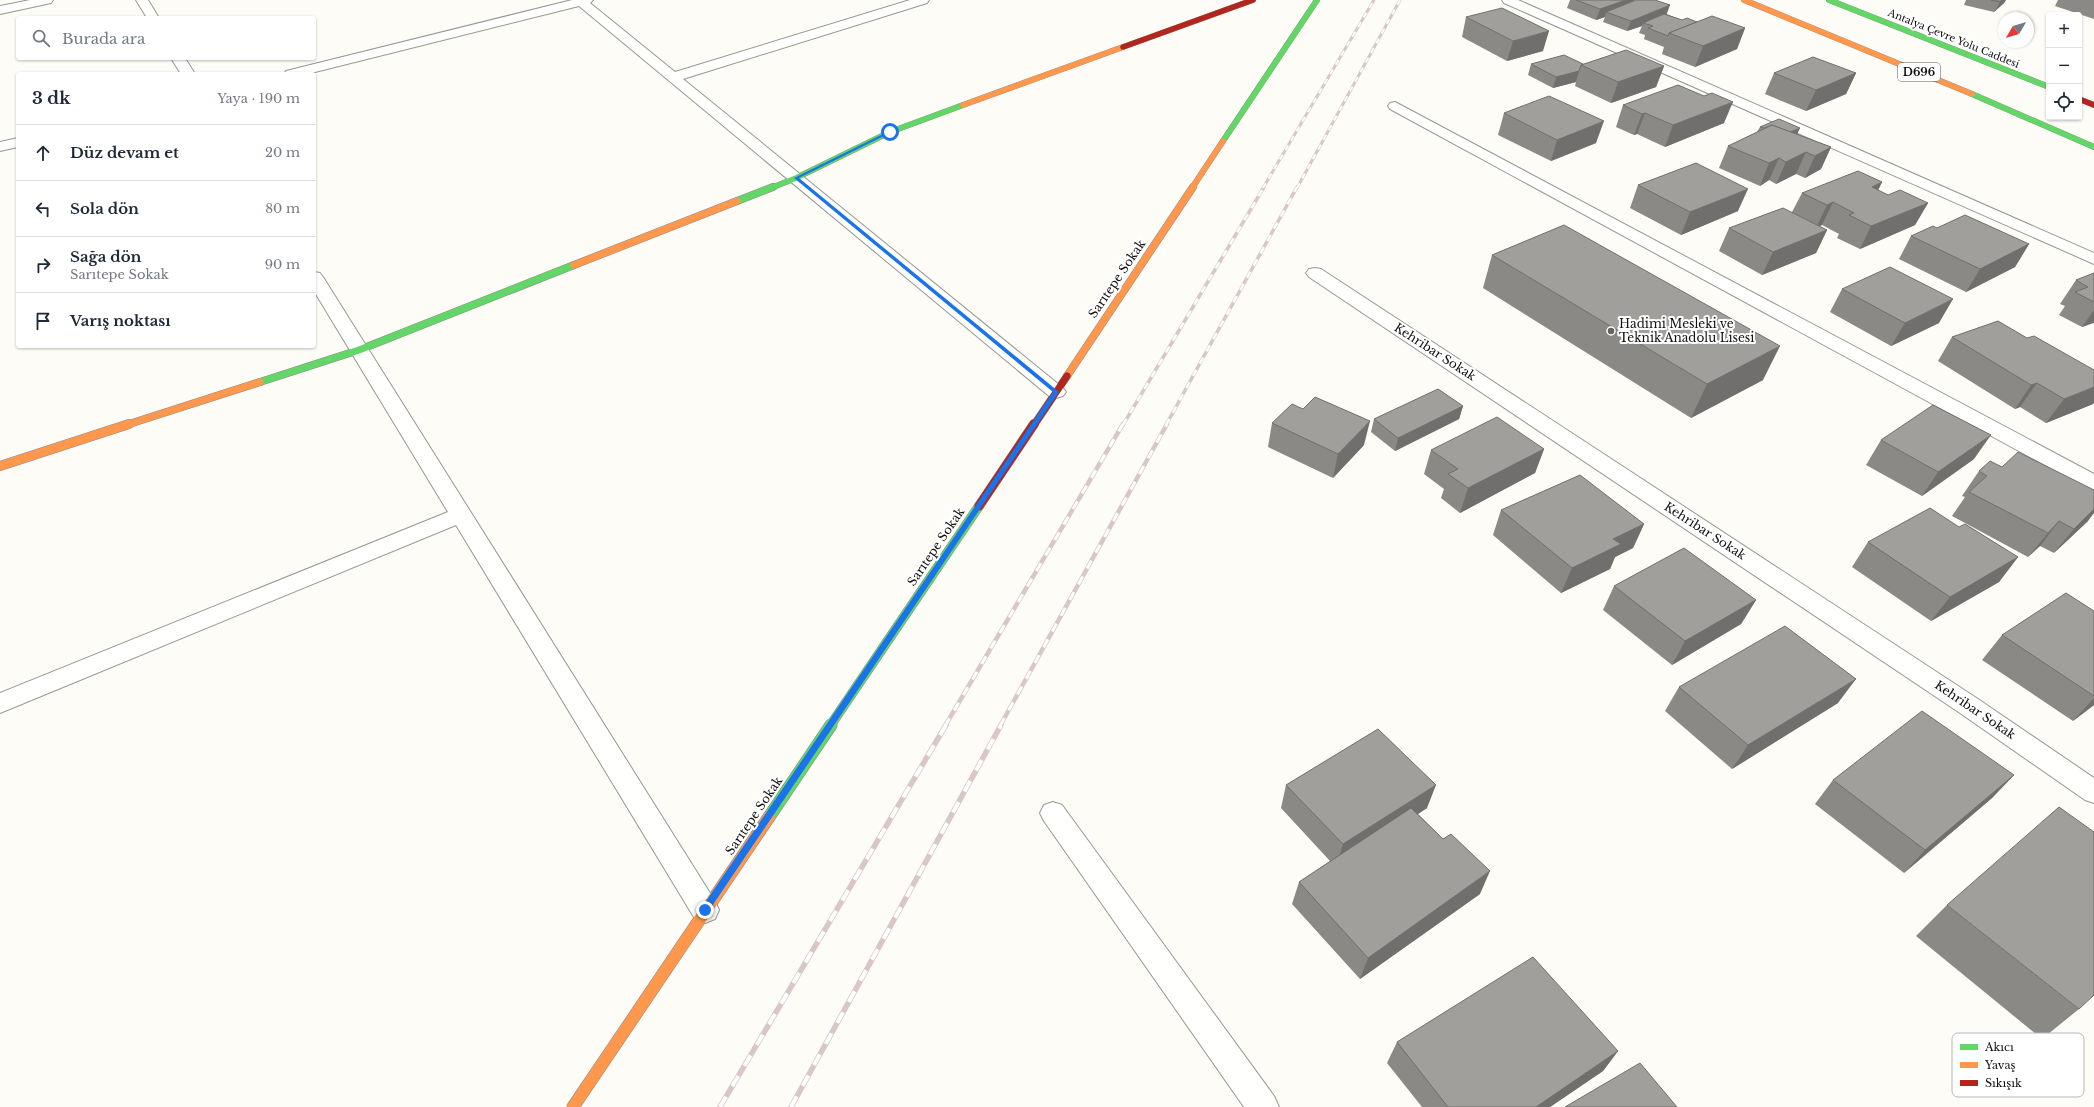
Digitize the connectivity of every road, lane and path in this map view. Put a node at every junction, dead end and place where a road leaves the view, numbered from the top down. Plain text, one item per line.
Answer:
1 (47, 0) edge
2 (142, 0) edge
3 (923, 0) edge
4 (1254, 0) edge
5 (1317, 0) edge
6 (1508, 0) edge
7 (1744, 0) edge
8 (1829, 0) edge
9 (582, 1) edge
10 (0, 10) edge
11 (152, 16) edge
12 (179, 60) edge
13 (187, 72) edge
14 (299, 72) edge
15 (674, 78) junction
16 (2046, 86) edge
17 (2082, 100) edge
18 (2094, 105) edge
19 (1396, 106) dead end
20 (16, 143) edge
21 (0, 147) edge
22 (2094, 147) edge
23 (796, 178) junction
24 (2094, 259) edge
25 (1315, 273) dead end
26 (316, 280) edge
27 (359, 350) junction
28 (1056, 392) junction
29 (0, 466) edge
30 (2094, 483) edge
31 (461, 515) junction
32 (0, 703) edge
33 (2094, 792) edge
34 (1053, 813) dead end
35 (705, 910) junction
36 (573, 1107) edge
37 (1263, 1107) edge

1 - 10 street
2 - 11 street
3 - 15 street
4 - 23 main road
5 - 28 main road, Sarıtepe Sokak
6 - 24 street
7 - 22 main road, D696
8 - 16 main road, Antalya Çevre Yolu Caddesi / D696
9 - 14 street
9 - 15 street
12 - 13 street
15 - 23 street
17 - 18 main road
19 - 30 street
20 - 21 street
23 - 27 main road
23 - 28 street
25 - 33 street, Kehribar Sokak
26 - 27 street
27 - 29 main road
27 - 31 street
28 - 35 main road, Sarıtepe Sokak
31 - 32 street
31 - 35 street
34 - 37 street
35 - 36 main road, Sarıtepe Sokak

